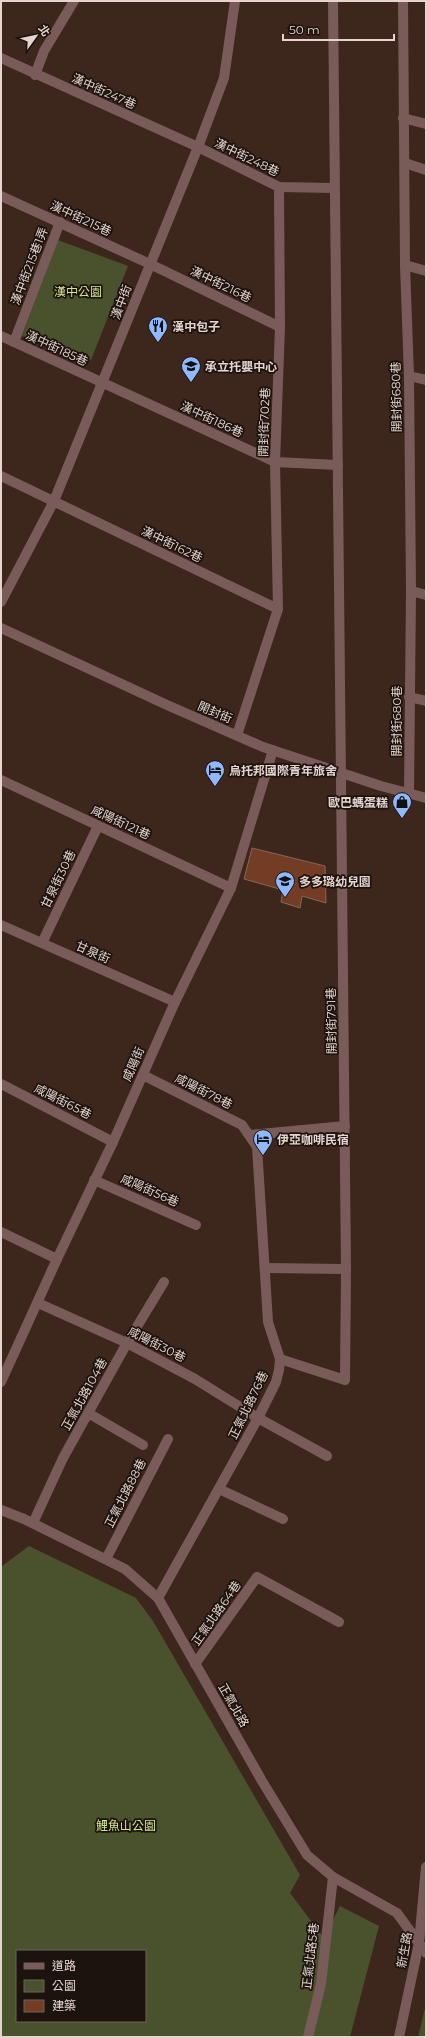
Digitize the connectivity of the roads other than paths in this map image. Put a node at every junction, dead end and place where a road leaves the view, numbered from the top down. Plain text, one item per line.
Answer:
1 (74, 1) edge
2 (235, 1) edge
3 (333, 1) edge
4 (403, 1) edge
5 (1, 58) edge
6 (35, 75) junction
7 (403, 118) junction
8 (426, 124) edge
9 (198, 146) junction
10 (404, 164) junction
11 (426, 170) edge
12 (279, 187) junction
13 (334, 188) junction
14 (1, 196) edge
15 (60, 222) junction
16 (150, 264) junction
17 (405, 266) junction
18 (426, 271) edge
19 (280, 327) junction
20 (1, 336) edge
21 (14, 342) junction
22 (409, 376) junction
23 (426, 380) edge
24 (103, 383) junction
25 (275, 462) junction
26 (338, 465) junction
27 (1, 476) edge
28 (54, 501) junction
29 (411, 591) junction
30 (426, 595) edge
31 (1, 602) edge
32 (278, 610) junction
33 (1, 628) edge
34 (410, 697) junction
35 (426, 700) edge
36 (237, 735) junction
37 (273, 750) junction
38 (341, 773) junction
39 (1, 780) edge
40 (409, 794) junction
41 (426, 798) edge
42 (98, 826) junction
43 (231, 888) junction
44 (1, 925) edge
45 (42, 943) junction
46 (175, 1002) junction
47 (143, 1075) junction
48 (1, 1084) edge
49 (345, 1126) junction
50 (250, 1135) junction
51 (113, 1142) junction
52 (94, 1180) junction
53 (196, 1224) dead end
54 (1, 1232) edge
55 (57, 1259) junction
56 (265, 1268) junction
57 (346, 1269) junction
58 (164, 1282) dead end
59 (38, 1303) junction
60 (127, 1343) junction
61 (280, 1358) junction
62 (1, 1382) edge
63 (88, 1413) junction
64 (258, 1418) junction
65 (168, 1439) dead end
66 (143, 1445) dead end
67 (328, 1456) dead end
68 (219, 1489) junction
69 (1, 1510) edge
70 (283, 1518) dead end
71 (33, 1523) junction
72 (106, 1559) junction
73 (158, 1598) junction
74 (339, 1622) dead end
75 (195, 1664) junction
76 (426, 1867) edge
77 (333, 1877) junction
78 (419, 1943) junction
79 (426, 1953) edge
80 (308, 2037) edge
81 (399, 2037) edge

1 - 6 street
2 - 9 street, 漢中街
3 - 13 street
4 - 7 street, 開封街680巷
5 - 6 street, 漢中街247巷
6 - 9 street, 漢中街247巷
7 - 8 street
7 - 10 street, 開封街680巷
9 - 12 street, 漢中街248巷
9 - 16 street, 漢中街
10 - 11 street
10 - 17 street, 開封街680巷
12 - 13 street, 漢中街248巷
12 - 19 street, 開封街702巷
13 - 26 street
14 - 15 street, 漢中街215巷
15 - 16 street, 漢中街215巷
15 - 21 street, 漢中街215巷1弄
16 - 19 street, 漢中街216巷
16 - 24 street, 漢中街
17 - 18 street
17 - 22 street, 開封街680巷
19 - 25 street, 開封街702巷
20 - 21 street, 漢中街185巷
21 - 24 street, 漢中街185巷
22 - 23 street
22 - 29 street, 開封街680巷
24 - 25 street, 漢中街186巷
24 - 28 street, 漢中街
25 - 26 street, 漢中街186巷
25 - 32 street, 開封街702巷
26 - 38 street
27 - 28 street, 漢中街162巷
28 - 31 street, 漢中街
28 - 32 street, 漢中街162巷
29 - 30 street
29 - 34 street, 開封街680巷
32 - 36 street, 開封街702巷
33 - 36 street, 開封街
34 - 35 street
34 - 40 street, 開封街680巷
36 - 37 street, 開封街
37 - 38 street, 開封街
37 - 43 street, 咸陽街
38 - 40 street, 開封街
38 - 49 street, 開封街791巷
39 - 42 street, 咸陽街121巷
40 - 41 street, 開封街
42 - 43 street, 咸陽街121巷
42 - 45 street, 甘泉街30巷
43 - 46 street, 咸陽街
44 - 45 street, 甘泉街
45 - 46 street, 甘泉街
46 - 47 street, 咸陽街
47 - 50 street, 咸陽街78巷
47 - 51 street, 咸陽街
48 - 51 street, 咸陽街65巷
49 - 50 street
49 - 57 street, 開封街791巷
50 - 56 street, 正氣北路76巷
51 - 52 street, 咸陽街
52 - 53 street, 咸陽街56巷
52 - 55 street, 咸陽街
54 - 55 street
55 - 59 street, 咸陽街
56 - 57 street
56 - 61 street, 正氣北路76巷
57 - 61 street, 開封街791巷
58 - 60 street, 正氣北路104巷
59 - 60 street, 咸陽街30巷
59 - 62 street, 咸陽街
60 - 63 street, 正氣北路104巷
60 - 64 street, 咸陽街30巷
61 - 64 street, 正氣北路76巷
63 - 66 street
63 - 71 street, 正氣北路104巷
64 - 67 street, 咸陽街30巷
64 - 68 street, 正氣北路76巷
65 - 72 street, 正氣北路88巷
68 - 70 street
68 - 73 street, 正氣北路76巷
69 - 71 street, 正氣北路
71 - 72 street, 正氣北路
72 - 73 street, 正氣北路
73 - 75 street, 正氣北路
74 - 75 street, 正氣北路64巷
75 - 77 street, 正氣北路
76 - 78 street, 新生路
77 - 78 street, 正氣北路
77 - 80 street, 正氣北路5巷
78 - 79 street, 正氣北路
78 - 81 street, 新生路

